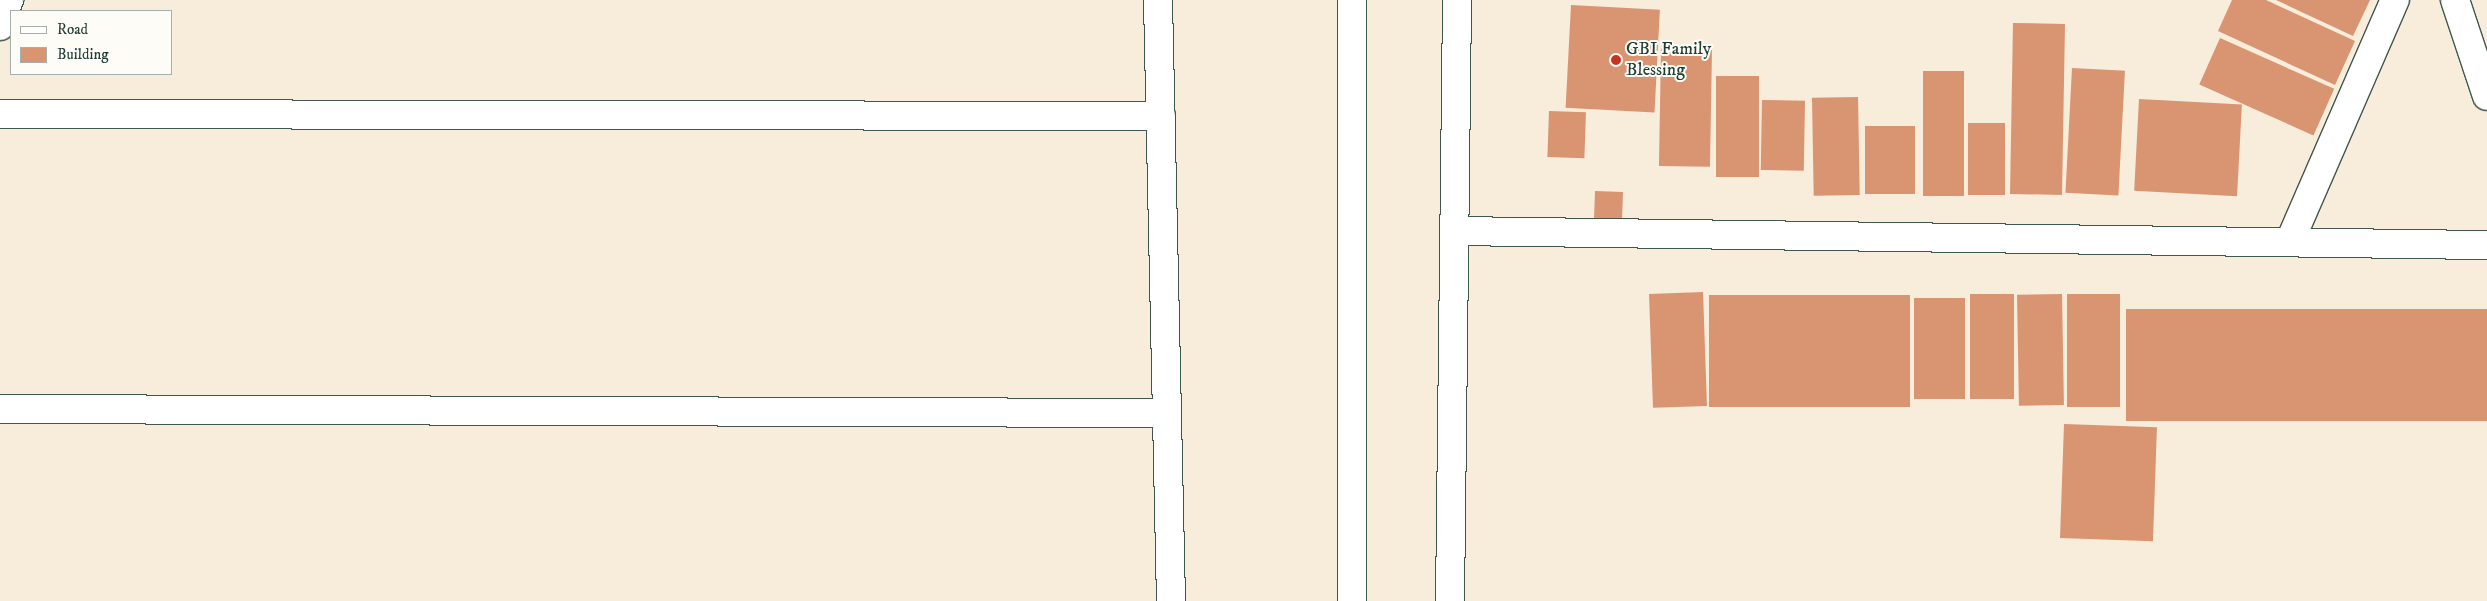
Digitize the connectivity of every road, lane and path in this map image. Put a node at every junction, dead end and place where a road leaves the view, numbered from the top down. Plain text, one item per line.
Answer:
1 (9, 0) edge
2 (1158, 0) edge
3 (1352, 0) edge
4 (1457, 0) edge
5 (2395, 0) edge
6 (2455, 0) edge
7 (0, 26) edge
8 (2487, 96) edge
9 (0, 114) edge
10 (1161, 116) junction
11 (1454, 231) junction
12 (2290, 241) junction
13 (2487, 245) edge
14 (0, 409) edge
15 (1167, 413) junction
16 (1171, 601) edge
17 (1352, 601) edge
18 (1450, 601) edge

1 - 7 street
2 - 10 street
3 - 17 street
4 - 11 street
5 - 12 street
6 - 8 street
9 - 10 street
10 - 15 street
11 - 12 street
11 - 18 street
12 - 13 street
14 - 15 street
15 - 16 street

